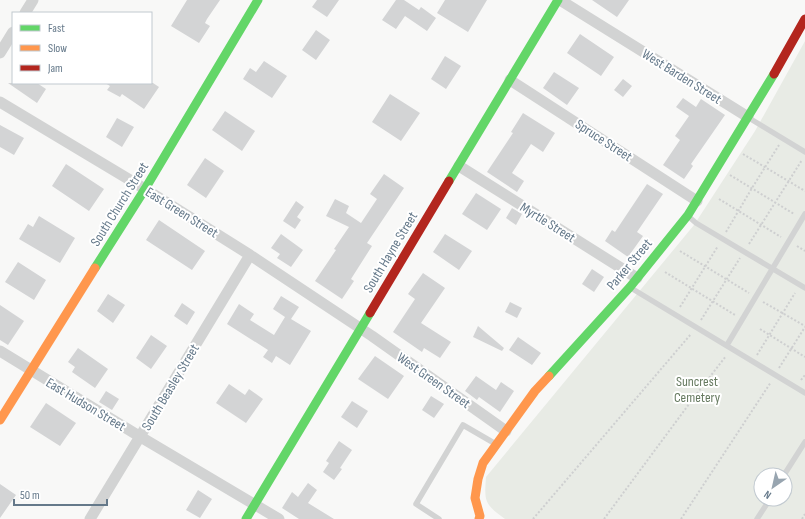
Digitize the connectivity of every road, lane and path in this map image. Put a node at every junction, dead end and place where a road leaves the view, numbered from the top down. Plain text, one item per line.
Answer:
1 (33, 0) edge
2 (258, 0) edge
3 (559, 0) edge
4 (26, 12) edge
5 (805, 18) edge
6 (12, 34) edge
7 (0, 53) edge
8 (510, 80) junction
9 (0, 102) edge
10 (748, 117) junction
11 (783, 139) junction
12 (805, 152) edge
13 (743, 154) dead end
14 (805, 156) edge
15 (459, 166) junction
16 (765, 167) junction
17 (730, 176) dead end
18 (789, 182) junction
19 (752, 188) junction
20 (145, 189) junction
21 (805, 191) edge
22 (719, 199) dead end
23 (697, 201) junction
24 (776, 203) junction
25 (739, 211) junction
26 (688, 215) junction
27 (803, 216) edge
28 (761, 224) junction
29 (722, 238) junction
30 (788, 241) junction
31 (680, 251) dead end
32 (744, 251) junction
33 (805, 251) edge
34 (250, 255) junction
35 (705, 266) junction
36 (772, 268) junction
37 (665, 272) dead end
38 (727, 279) junction
39 (633, 282) junction
40 (802, 287) edge
41 (691, 288) junction
42 (755, 297) junction
43 (713, 302) junction
44 (783, 313) junction
45 (675, 314) junction
46 (742, 319) junction
47 (805, 326) edge
48 (697, 328) junction
49 (361, 329) junction
50 (760, 330) dead end
51 (770, 335) junction
52 (729, 347) junction
53 (792, 349) junction
54 (0, 351) edge
55 (805, 357) edge
56 (754, 362) junction
57 (31, 370) junction
58 (775, 375) junction
59 (805, 393) edge
60 (0, 420) edge
61 (506, 431) junction
62 (139, 436) junction
63 (805, 442) edge
64 (496, 445) junction
65 (789, 467) edge
66 (254, 504) junction
67 (765, 507) edge
68 (805, 514) edge
69 (482, 518) edge
70 (90, 519) edge
71 (246, 519) edge
72 (279, 519) edge
73 (439, 519) edge
74 (533, 519) edge
75 (604, 519) edge
76 (681, 519) edge
77 (757, 519) edge
78 (802, 519) edge

1 - 4 street
2 - 20 street, South Church Street
3 - 8 street, South Hayne Street
3 - 10 street, West Barden Street
5 - 10 street, Parker Street
6 - 7 street
8 - 15 street, South Hayne Street
8 - 23 street, Spruce Street
9 - 20 street, East Green Street
10 - 11 lane, West Barden Street
10 - 23 street, Parker Street
11 - 12 lane, West Barden Street
11 - 16 path
13 - 16 path
14 - 18 path
15 - 39 street, Myrtle Street
15 - 49 street, South Hayne Street
16 - 18 path
16 - 19 path
17 - 19 path
18 - 21 path
18 - 24 path
19 - 24 path
19 - 25 path
20 - 34 street, East Green Street
20 - 57 street, South Church Street
22 - 25 path
23 - 26 street, Parker Street
24 - 27 path
24 - 28 path
25 - 28 path
25 - 29 path
26 - 29 lane
26 - 39 street, Parker Street
27 - 30 lane
28 - 30 path
28 - 32 path
29 - 32 lane
29 - 35 path
30 - 33 path
30 - 36 lane
31 - 35 path
32 - 36 lane
32 - 38 path
34 - 49 street, East Green Street
34 - 62 street, South Beasley Street
35 - 38 path
35 - 41 path
36 - 40 lane
36 - 42 lane
37 - 41 path
38 - 42 path
38 - 43 path
39 - 45 lane, Myrtle Street
39 - 61 street, Parker Street
40 - 44 path
41 - 43 path
41 - 45 path
42 - 44 path
42 - 46 lane
43 - 46 path
43 - 48 path
44 - 47 path
44 - 51 path
45 - 48 lane, Myrtle Street
46 - 52 lane
47 - 53 path
48 - 52 lane, Myrtle Street
48 - 74 path
49 - 61 street, West Green Street
49 - 66 street, South Hayne Street
50 - 51 path
51 - 53 path
51 - 56 path
52 - 56 lane, Myrtle Street
52 - 75 path
53 - 55 path
53 - 58 path
54 - 57 street, East Hudson Street
56 - 58 lane, Myrtle Street
57 - 60 street, South Church Street
57 - 62 street, East Hudson Street
58 - 59 lane, Myrtle Street
58 - 76 path
61 - 64 street, Parker Street
62 - 66 street, East Hudson Street
62 - 70 street, South Beasley Street
63 - 65 lane
64 - 69 street, Parker Street
64 - 73 lane
66 - 71 street, South Hayne Street
66 - 72 street, East Hudson Street
67 - 77 lane
68 - 78 path

